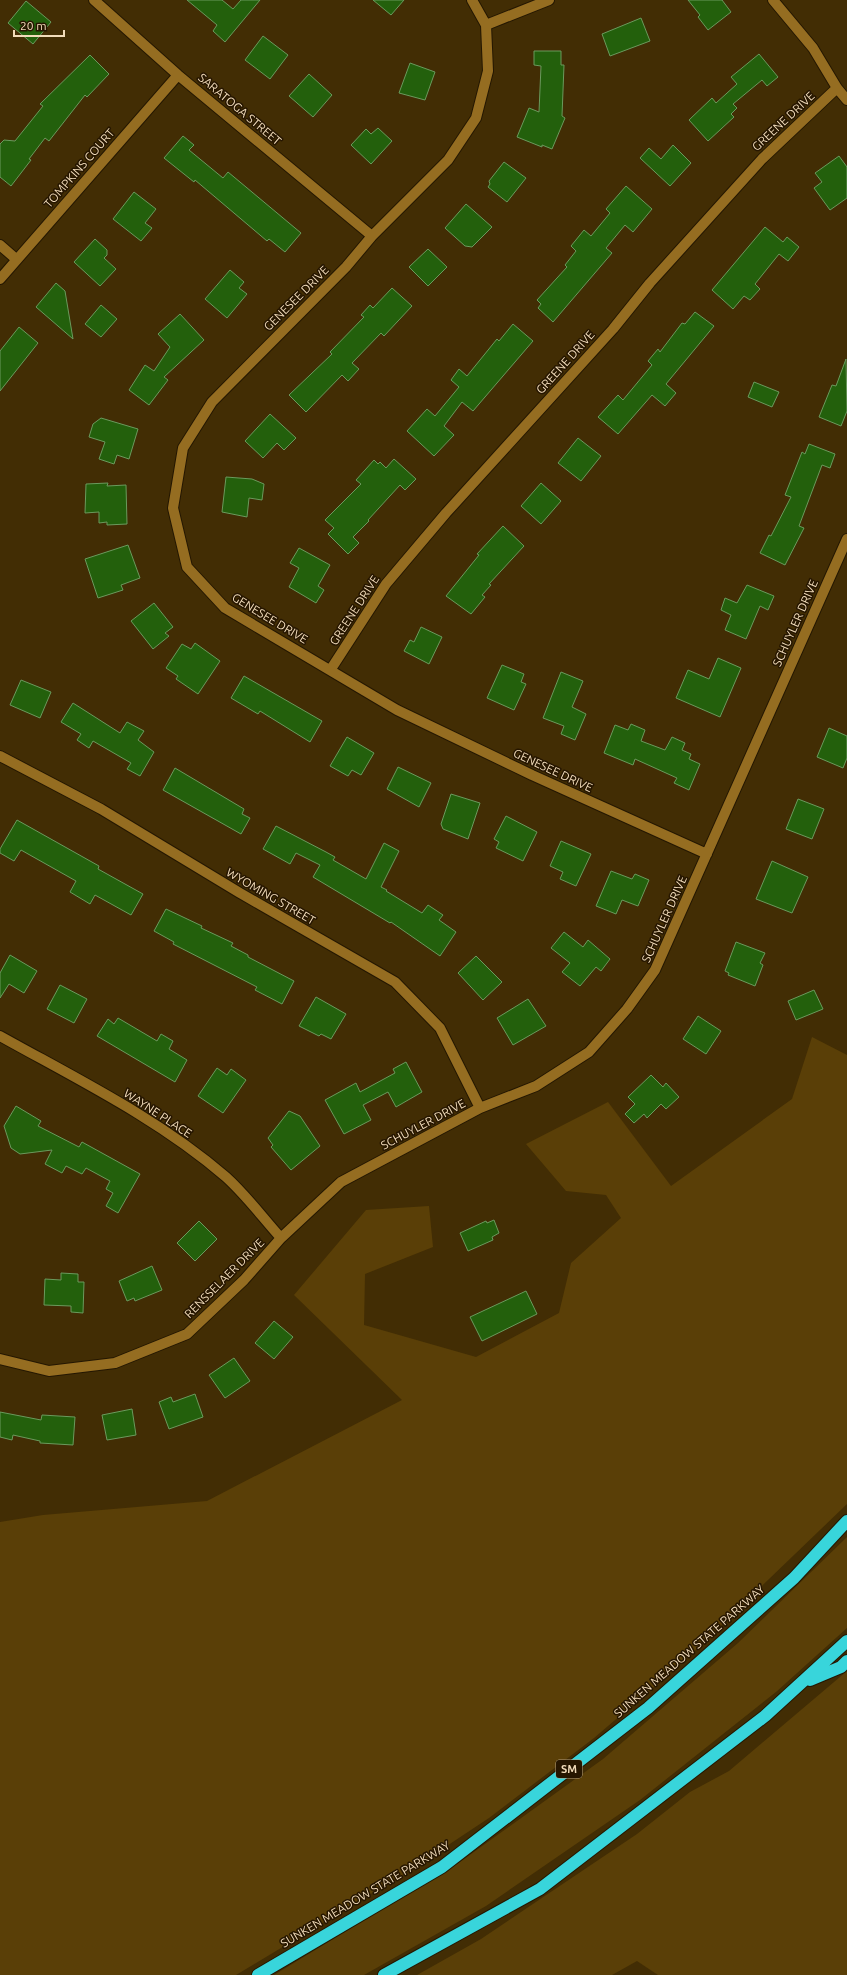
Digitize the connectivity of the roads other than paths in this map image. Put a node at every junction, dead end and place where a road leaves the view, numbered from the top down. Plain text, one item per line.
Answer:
1 (94, 0) edge
2 (472, 0) edge
3 (549, 0) edge
4 (773, 0) edge
5 (486, 25) junction
6 (178, 74) junction
7 (837, 88) junction
8 (847, 100) edge
9 (372, 236) junction
10 (0, 245) edge
11 (16, 259) junction
12 (0, 279) edge
13 (847, 539) edge
14 (331, 669) junction
15 (0, 756) edge
16 (707, 854) junction
17 (0, 1036) edge
18 (480, 1108) junction
19 (281, 1238) junction
20 (0, 1359) edge
21 (847, 1521) edge
22 (847, 1641) edge
23 (847, 1662) edge
24 (801, 1683) junction
25 (258, 1975) edge
26 (384, 1975) edge

1 - 6 street, SARATOGA STREET
2 - 5 street, GENESEE DRIVE
3 - 5 street
4 - 7 street
5 - 9 street, GENESEE DRIVE
6 - 9 street, SARATOGA STREET
6 - 11 street, TOMPKINS COURT
7 - 8 street
7 - 14 street, GREENE DRIVE
9 - 14 street, GENESEE DRIVE
10 - 11 street
11 - 12 street, TOMPKINS COURT
13 - 16 street, SCHUYLER DRIVE
14 - 16 street, GENESEE DRIVE
15 - 18 street, WYOMING STREET
16 - 18 street, SCHUYLER DRIVE
17 - 19 street, WAYNE PLACE
18 - 19 street, SCHUYLER DRIVE
19 - 20 street, RENSSELAER DRIVE
21 - 25 highway, SUNKEN MEADOW STATE PARKWAY / SM
22 - 24 highway
23 - 24 highway
24 - 26 highway

